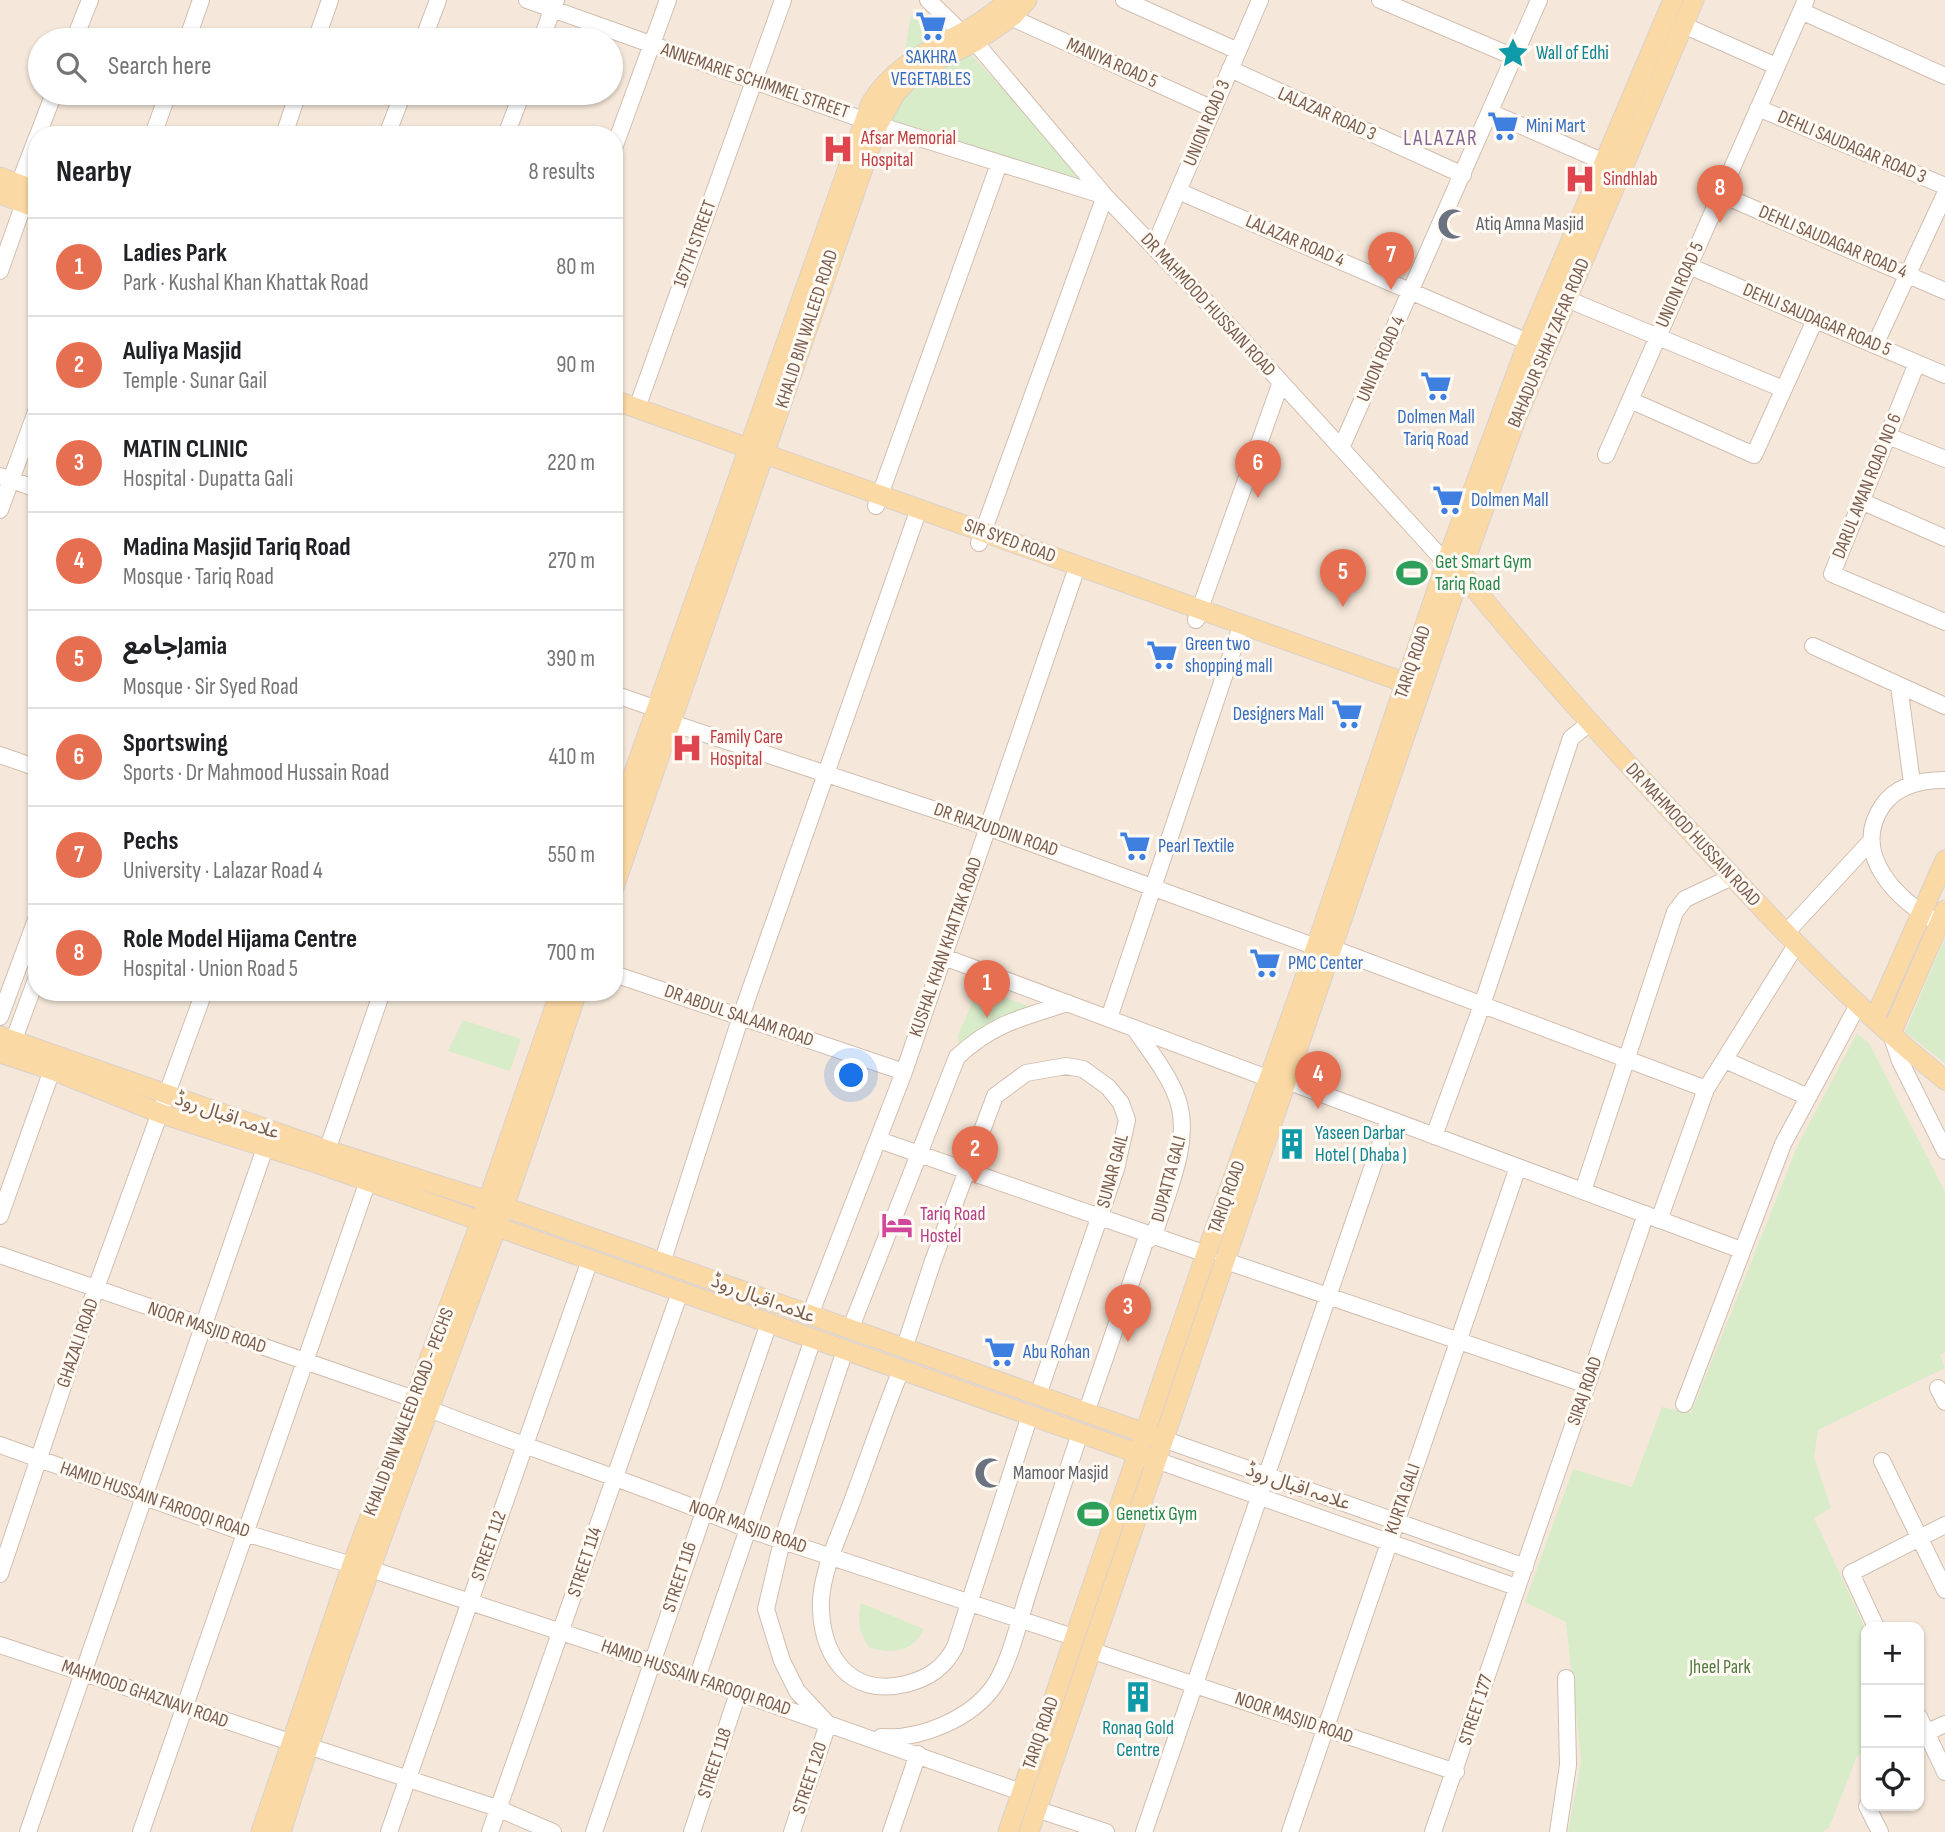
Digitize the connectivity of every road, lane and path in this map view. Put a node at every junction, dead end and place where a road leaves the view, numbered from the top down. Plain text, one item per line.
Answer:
1 (90, 0) edge
2 (201, 0) edge
3 (330, 0) edge
4 (438, 0) edge
5 (527, 0) edge
6 (668, 0) edge
7 (783, 0) edge
8 (928, 0) edge
9 (1027, 0) edge
10 (1124, 0) edge
11 (1259, 0) edge
12 (1380, 0) edge
13 (1539, 0) edge
14 (1673, 0) edge
15 (1694, 0) edge
16 (554, 5) edge
17 (1803, 6) edge
18 (1011, 8) edge
19 (1684, 25) junction
20 (79, 28) edge
21 (191, 28) edge
22 (320, 28) edge
23 (428, 28) edge
24 (545, 28) edge
25 (612, 28) edge
26 (623, 32) edge
27 (969, 37) junction
28 (652, 44) junction
29 (1238, 51) junction
30 (1514, 57) junction
31 (1776, 66) junction
32 (1230, 69) junction
33 (1945, 76) edge
34 (753, 81) junction
35 (49, 105) edge
36 (164, 105) edge
37 (294, 105) edge
38 (398, 105) edge
39 (517, 105) edge
40 (1758, 108) junction
41 (1213, 109) junction
42 (1490, 112) junction
43 (871, 122) junction
44 (41, 126) edge
45 (156, 126) edge
46 (287, 126) edge
47 (390, 126) edge
48 (509, 126) edge
49 (622, 126) edge
50 (1604, 162) junction
51 (999, 164) junction
52 (28, 172) edge
53 (1463, 175) junction
54 (1945, 186) edge
55 (1178, 191) junction
56 (23, 192) edge
57 (0, 194) edge
58 (1720, 194) junction
59 (1945, 194) edge
60 (1105, 196) junction
61 (1154, 247) junction
62 (1689, 266) junction
63 (0, 271) edge
64 (1909, 275) junction
65 (1411, 291) junction
66 (1945, 291) edge
67 (1567, 299) junction
68 (1815, 320) junction
69 (1658, 335) junction
70 (1528, 342) junction
71 (1875, 345) junction
72 (1917, 363) junction
73 (1945, 375) edge
74 (1280, 382) junction
75 (1783, 389) junction
76 (1630, 400) junction
77 (623, 403) edge
78 (637, 408) junction
79 (623, 416) edge
80 (28, 429) edge
81 (1888, 436) junction
82 (1342, 448) junction
83 (1606, 455) dead end
84 (1945, 459) edge
85 (752, 462) junction
86 (6, 477) edge
87 (28, 486) edge
88 (878, 500) junction
89 (1861, 501) junction
90 (0, 510) edge
91 (915, 520) junction
92 (981, 537) junction
93 (1945, 538) edge
94 (1453, 567) junction
95 (1074, 576) junction
96 (1198, 614) junction
97 (1945, 622) edge
98 (1238, 635) junction
99 (1813, 646) dead end
100 (1899, 685) junction
101 (1404, 688) junction
102 (623, 697) edge
103 (1945, 705) edge
104 (654, 708) junction
105 (673, 723) junction
106 (1590, 723) junction
107 (0, 755) edge
108 (28, 765) edge
109 (828, 773) junction
110 (1945, 780) edge
111 (1912, 783) junction
112 (623, 802) edge
113 (987, 827) junction
114 (1869, 843) junction
115 (1945, 860) edge
116 (623, 862) edge
117 (1732, 877) junction
118 (1153, 887) junction
119 (1921, 914) junction
120 (1942, 916) edge
121 (1790, 939) junction
122 (28, 941) edge
123 (1325, 948) junction
124 (944, 957) junction
125 (623, 977) edge
126 (28, 996) edge
127 (201, 1001) edge
128 (379, 1001) edge
129 (557, 1001) edge
130 (574, 1001) edge
131 (1068, 1003) junction
132 (1859, 1003) junction
133 (1482, 1005) junction
134 (741, 1016) junction
135 (0, 1017) edge
136 (1109, 1018) junction
137 (1875, 1018) junction
138 (1134, 1028) junction
139 (1891, 1034) junction
140 (5, 1046) edge
141 (1628, 1060) junction
142 (1725, 1060) junction
143 (52, 1070) junction
144 (904, 1072) junction
145 (1278, 1080) junction
146 (1945, 1080) edge
147 (1706, 1089) junction
148 (1808, 1097) junction
149 (165, 1105) junction
150 (1389, 1119) junction
151 (1434, 1136) junction
152 (879, 1140) junction
153 (265, 1148) junction
154 (1945, 1151) edge
155 (919, 1153) junction
156 (325, 1158) junction
157 (1518, 1167) junction
158 (965, 1171) junction
159 (368, 1181) junction
160 (1583, 1191) junction
161 (496, 1204) junction
162 (0, 1216) edge
163 (1100, 1217) junction
164 (1652, 1217) junction
165 (489, 1224) junction
166 (1154, 1236) junction
167 (1741, 1250) junction
168 (0, 1255) edge
169 (1214, 1257) junction
170 (590, 1260) junction
171 (662, 1263) junction
172 (96, 1288) junction
173 (680, 1292) junction
174 (1327, 1295) junction
175 (810, 1315) junction
176 (769, 1323) junction
177 (204, 1327) junction
178 (850, 1330) junction
179 (813, 1339) junction
180 (1456, 1340) junction
181 (904, 1349) junction
182 (845, 1350) junction
183 (304, 1362) junction
184 (901, 1370) junction
185 (1587, 1385) junction
186 (1038, 1395) junction
187 (420, 1404) junction
188 (1684, 1405) dead end
189 (1086, 1413) junction
190 (1030, 1415) junction
191 (1080, 1433) junction
192 (1144, 1433) junction
193 (1163, 1439) junction
194 (0, 1446) edge
195 (524, 1447) junction
196 (1137, 1453) junction
197 (39, 1459) junction
198 (1156, 1460) junction
199 (1882, 1461) dead end
200 (1266, 1476) junction
201 (613, 1478) junction
202 (1259, 1496) junction
203 (144, 1497) junction
204 (702, 1510) junction
205 (1395, 1521) junction
206 (1945, 1525) edge
207 (747, 1529) junction
208 (246, 1533) junction
209 (1920, 1538) junction
210 (782, 1541) junction
211 (1388, 1542) junction
212 (831, 1557) junction
213 (361, 1567) junction
214 (1525, 1567) junction
215 (0, 1574) edge
216 (1516, 1587) junction
217 (1945, 1590) edge
218 (470, 1601) junction
219 (968, 1602) junction
220 (1020, 1621) junction
221 (1874, 1622) edge
222 (562, 1632) junction
223 (1073, 1637) junction
224 (0, 1646) edge
225 (1093, 1651) junction
226 (652, 1662) junction
227 (83, 1674) junction
228 (697, 1678) junction
229 (1566, 1678) dead end
230 (1193, 1684) junction
231 (738, 1693) junction
232 (184, 1709) junction
233 (828, 1724) junction
234 (1945, 1724) edge
235 (1924, 1728) edge
236 (1325, 1729) junction
237 (1926, 1733) junction
238 (864, 1736) junction
239 (299, 1744) junction
240 (918, 1754) junction
241 (1455, 1772) junction
242 (1945, 1772) edge
243 (407, 1777) junction
244 (1021, 1792) junction
245 (497, 1808) junction
246 (1037, 1809) junction
247 (1870, 1811) edge
248 (28, 1832) edge
249 (141, 1832) edge
250 (261, 1832) edge
251 (281, 1832) edge
252 (389, 1832) edge
253 (490, 1832) edge
254 (553, 1832) edge
255 (594, 1832) edge
256 (692, 1832) edge
257 (792, 1832) edge
258 (891, 1832) edge
259 (1008, 1832) edge
260 (1029, 1832) edge
261 (1106, 1832) edge
262 (1144, 1832) edge
263 (1290, 1832) edge
264 (1433, 1832) edge
265 (1558, 1832) edge
266 (1880, 1832) edge

1 - 20 street
2 - 21 street
3 - 22 street
4 - 23 street
5 - 16 street, ANNEMARIE SCHIMMEL STREET
6 - 28 street
7 - 34 street, 167TH STREET
8 - 27 street, DR MAHMOOD HUSSAIN ROAD
9 - 18 main road, KHALID BIN WALEED ROAD
10 - 29 street
11 - 29 street, UNION ROAD 3
12 - 30 street
13 - 30 street, UNION ROAD 4
14 - 50 main road, BAHADUR SHAH ZAFAR ROAD
15 - 19 main road, BAHADUR SHAH ZAFAR ROAD
16 - 24 street
16 - 25 street, ANNEMARIE SCHIMMEL STREET
17 - 31 street, UNION ROAD 5
17 - 33 street
18 - 27 main road, KHALID BIN WALEED ROAD
18 - 41 street, MANIYA ROAD 5
19 - 31 street
19 - 67 main road, BAHADUR SHAH ZAFAR ROAD
26 - 28 street, ANNEMARIE SCHIMMEL STREET
27 - 43 main road, KHALID BIN WALEED ROAD
27 - 60 street, DR MAHMOOD HUSSAIN ROAD
28 - 34 street, ANNEMARIE SCHIMMEL STREET
28 - 49 street
29 - 32 street, UNION ROAD 3
30 - 42 street, UNION ROAD 4
31 - 40 street, UNION ROAD 5
32 - 41 street, UNION ROAD 3
32 - 53 street, LALAZAR ROAD 3
34 - 43 street, ANNEMARIE SCHIMMEL STREET
34 - 78 street, 167TH STREET
35 - 44 street
36 - 45 street
37 - 46 street
38 - 47 street
39 - 48 street
40 - 54 street, DEHLI SAUDAGAR ROAD 3
40 - 58 street, UNION ROAD 5
41 - 55 street, UNION ROAD 3
42 - 50 street
42 - 53 street, UNION ROAD 4
43 - 51 street, ANNEMARIE SCHIMMEL STREET
43 - 85 main road, KHALID BIN WALEED ROAD
50 - 70 main road, BAHADUR SHAH ZAFAR ROAD
51 - 60 street, ANNEMARIE SCHIMMEL STREET
51 - 88 street
52 - 56 street
53 - 65 street, UNION ROAD 4
55 - 61 street, UNION ROAD 3
55 - 65 street, LALAZAR ROAD 4
56 - 57 main road
56 - 63 street
58 - 62 street, UNION ROAD 5
58 - 64 street, DEHLI SAUDAGAR ROAD 4
59 - 64 street
60 - 61 street, DR MAHMOOD HUSSAIN ROAD
60 - 92 street
61 - 74 street, DR MAHMOOD HUSSAIN ROAD
62 - 68 street, DEHLI SAUDAGAR ROAD 5
62 - 69 street, UNION ROAD 5
64 - 66 street, DEHLI SAUDAGAR ROAD 4
64 - 71 street
65 - 70 street, LALAZAR ROAD 4
65 - 82 street, UNION ROAD 4
67 - 69 street
67 - 94 main road, BAHADUR SHAH ZAFAR ROAD
68 - 71 street, DEHLI SAUDAGAR ROAD 5
68 - 75 street
69 - 75 street
69 - 76 street, UNION ROAD 5
70 - 94 main road, BAHADUR SHAH ZAFAR ROAD
71 - 72 street, DEHLI SAUDAGAR ROAD 5
72 - 73 street, DEHLI SAUDAGAR ROAD 5
72 - 81 street, DARUL AMAN ROAD NO 6
74 - 82 street, DR MAHMOOD HUSSAIN ROAD
74 - 96 street
75 - 76 street
76 - 83 street, UNION ROAD 5
77 - 78 main road, SIR SYED ROAD
78 - 85 main road, SIR SYED ROAD
79 - 85 main road, SIR SYED ROAD
80 - 86 street
81 - 84 street
81 - 89 street, DARUL AMAN ROAD NO 6
82 - 94 street, DR MAHMOOD HUSSAIN ROAD
85 - 88 main road, SIR SYED ROAD
85 - 104 main road, KHALID BIN WALEED ROAD
85 - 105 main road, KHALID BIN WALEED ROAD
86 - 87 street
86 - 90 street
88 - 91 main road, SIR SYED ROAD
88 - 92 main road, SIR SYED ROAD
89 - 93 street
89 - 97 street, DARUL AMAN ROAD NO 6
91 - 92 main road, SIR SYED ROAD
91 - 109 street
92 - 95 main road, SIR SYED ROAD
92 - 96 main road, SIR SYED ROAD
94 - 101 main road, TARIQ ROAD
94 - 106 main road, DR MAHMOOD HUSSAIN ROAD
94 - 123 main road, TARIQ ROAD
95 - 96 main road, SIR SYED ROAD
95 - 113 street, KUSHAL KHAN KHATTAK ROAD
96 - 98 main road, SIR SYED ROAD
96 - 101 main road, SIR SYED ROAD
98 - 101 main road, SIR SYED ROAD
98 - 118 street
99 - 100 street
100 - 103 street
100 - 111 street
101 - 123 main road, TARIQ ROAD
102 - 104 street
104 - 112 main road
105 - 109 street, DR RIAZUDDIN ROAD
105 - 116 main road
106 - 117 main road, DR MAHMOOD HUSSAIN ROAD
106 - 133 street
107 - 108 street
109 - 113 street, DR RIAZUDDIN ROAD
109 - 134 street
110 - 111 street
111 - 114 street
113 - 118 street, DR RIAZUDDIN ROAD
113 - 124 street, KUSHAL KHAN KHATTAK ROAD
114 - 119 street
114 - 121 street, SIRAJ ROAD
115 - 119 main road
117 - 121 main road, DR MAHMOOD HUSSAIN ROAD
117 - 141 street
118 - 123 street, DR RIAZUDDIN ROAD
118 - 136 street
119 - 120 street
119 - 137 main road
120 - 139 main road
121 - 132 main road, DR MAHMOOD HUSSAIN ROAD
121 - 142 street, SIRAJ ROAD
122 - 135 street
123 - 133 street, DR RIAZUDDIN ROAD
123 - 145 main road, TARIQ ROAD
124 - 131 street
124 - 144 street, KUSHAL KHAN KHATTAK ROAD
125 - 134 street, DR ABDUL SALAAM ROAD
126 - 140 street
127 - 149 street, GHAZALI ROAD
128 - 156 street
129 - 161 main road, KHALID BIN WALEED ROAD - PECHS
130 - 161 main road, KHALID BIN WALEED ROAD - PECHS
131 - 136 street
131 - 155 street
132 - 137 main road, DR MAHMOOD HUSSAIN ROAD
132 - 148 street
133 - 141 street, DR RIAZUDDIN ROAD
133 - 151 street
134 - 144 street, DR ABDUL SALAAM ROAD
134 - 171 street
136 - 138 street
137 - 139 main road, DR MAHMOOD HUSSAIN ROAD
138 - 145 street
138 - 166 street, DUPATTA GALI
139 - 146 main road, DR MAHMOOD HUSSAIN ROAD
139 - 154 street
140 - 143 main road, علامہ اقبال روڈ
140 - 149 main road, علامہ اقبال روڈ
141 - 147 street, DR RIAZUDDIN ROAD
141 - 160 street
142 - 147 street, SIRAJ ROAD
142 - 148 street
143 - 149 main road, علامہ اقبال روڈ
143 - 162 street
144 - 152 street, KUSHAL KHAN KHATTAK ROAD
145 - 150 street
145 - 169 main road, TARIQ ROAD
147 - 164 street, SIRAJ ROAD
148 - 167 street
149 - 153 main road, علامہ اقبال روڈ
149 - 156 main road, علامہ اقبال روڈ
149 - 172 street, GHAZALI ROAD
150 - 151 street
150 - 174 street
151 - 157 street
152 - 155 street
152 - 175 street, KUSHAL KHAN KHATTAK ROAD
153 - 156 main road, علامہ اقبال روڈ
153 - 177 street
155 - 158 street
155 - 178 street
156 - 159 main road, علامہ اقبال روڈ
156 - 161 main road, علامہ اقبال روڈ
157 - 160 street
157 - 180 street, KURTA GALI
158 - 163 street
158 - 163 street, SUNAR GAIL
158 - 181 street, SUNAR GAIL
159 - 165 main road, علامہ اقبال روڈ
159 - 183 street
160 - 164 street
161 - 165 main road, KHALID BIN WALEED ROAD - PECHS
161 - 171 main road, علامہ اقبال روڈ
163 - 166 street
163 - 186 street, SUNAR GAIL
164 - 167 street
164 - 185 street, SIRAJ ROAD
165 - 170 main road, علامہ اقبال روڈ
165 - 187 main road, KHALID BIN WALEED ROAD - PECHS
166 - 169 street
166 - 189 street, DUPATTA GALI
167 - 188 street
168 - 172 street, NOOR MASJID ROAD
169 - 174 street
169 - 192 main road, TARIQ ROAD
169 - 193 main road, TARIQ ROAD
170 - 173 main road, علامہ اقبال روڈ
170 - 195 street, STREET 112
171 - 175 main road, علامہ اقبال روڈ
172 - 177 street, NOOR MASJID ROAD
172 - 197 street, GHAZALI ROAD
173 - 176 main road, علامہ اقبال روڈ
173 - 201 street, STREET 114
174 - 180 street
174 - 200 street
175 - 178 main road, علامہ اقبال روڈ
176 - 179 main road, علامہ اقبال روڈ
176 - 204 street, STREET 116
177 - 183 street, NOOR MASJID ROAD
177 - 203 street
178 - 181 main road, علامہ اقبال روڈ
179 - 182 main road, علامہ اقبال روڈ
179 - 207 street
180 - 185 street
180 - 205 street, KURTA GALI
181 - 186 main road, علامہ اقبال روڈ
182 - 184 main road, علامہ اقبال روڈ
182 - 210 street
183 - 187 street, NOOR MASJID ROAD
183 - 208 street
184 - 190 main road, علامہ اقبال روڈ
184 - 212 street
185 - 214 street, SIRAJ ROAD
186 - 189 main road, علامہ اقبال روڈ
187 - 195 street, NOOR MASJID ROAD
187 - 213 main road, KHALID BIN WALEED ROAD - PECHS
189 - 192 main road, علامہ اقبال روڈ
190 - 191 main road, علامہ اقبال روڈ
190 - 219 street
191 - 196 main road, علامہ اقبال روڈ
191 - 220 street
192 - 193 main road, علامہ اقبال روڈ
192 - 196 main road, TARIQ ROAD
193 - 198 main road, TARIQ ROAD
193 - 200 street, علامہ اقبال روڈ
194 - 197 street, HAMID HUSSAIN FAROOQI ROAD
195 - 201 street, NOOR MASJID ROAD
195 - 218 street, STREET 112
196 - 198 main road, علامہ اقبال روڈ
196 - 223 main road, TARIQ ROAD
197 - 203 street, HAMID HUSSAIN FAROOQI ROAD
197 - 215 street, GHAZALI ROAD
198 - 202 street, علامہ اقبال روڈ
198 - 225 main road, TARIQ ROAD
199 - 209 street
200 - 202 street
200 - 205 street, علامہ اقبال روڈ
201 - 204 street, NOOR MASJID ROAD
201 - 222 street, STREET 114
202 - 211 street, علامہ اقبال روڈ
202 - 230 street
203 - 208 street, HAMID HUSSAIN FAROOQI ROAD
203 - 227 street
204 - 207 street, NOOR MASJID ROAD
204 - 226 street, STREET 116
205 - 211 street, KURTA GALI
205 - 214 street, علامہ اقبال روڈ
206 - 209 street
207 - 210 street, NOOR MASJID ROAD
207 - 228 street
208 - 213 street, HAMID HUSSAIN FAROOQI ROAD
208 - 232 street
209 - 217 street
209 - 221 street
210 - 212 street, NOOR MASJID ROAD
210 - 233 street
211 - 216 street, علامہ اقبال روڈ
211 - 236 street, KURTA GALI
212 - 219 street, NOOR MASJID ROAD
212 - 219 street
213 - 218 street, HAMID HUSSAIN FAROOQI ROAD
213 - 239 main road, KHALID BIN WALEED ROAD - PECHS
214 - 216 street, SIRAJ ROAD
216 - 241 street, STREET 177
218 - 222 street, HAMID HUSSAIN FAROOQI ROAD
218 - 243 street, STREET 112
219 - 220 street, NOOR MASJID ROAD
220 - 223 street, NOOR MASJID ROAD
220 - 238 street
222 - 226 street, HAMID HUSSAIN FAROOQI ROAD
222 - 245 street, STREET 114
223 - 244 main road, TARIQ ROAD
224 - 227 street, MAHMOOD GHAZNAVI ROAD
225 - 230 street, NOOR MASJID ROAD
225 - 246 main road, TARIQ ROAD
226 - 228 street, HAMID HUSSAIN FAROOQI ROAD
226 - 255 street, STREET 116
227 - 232 street, MAHMOOD GHAZNAVI ROAD
227 - 248 street
228 - 231 street, HAMID HUSSAIN FAROOQI ROAD
229 - 265 street
230 - 236 street, NOOR MASJID ROAD
230 - 262 street
231 - 233 street, HAMID HUSSAIN FAROOQI ROAD
231 - 256 street, STREET 118
232 - 239 street, MAHMOOD GHAZNAVI ROAD
232 - 249 street
233 - 238 street, HAMID HUSSAIN FAROOQI ROAD
233 - 257 street, STREET 120
234 - 237 street
235 - 237 street
236 - 241 street, NOOR MASJID ROAD
236 - 263 street, KURTA GALI
237 - 242 street
238 - 240 street, HAMID HUSSAIN FAROOQI ROAD
239 - 243 street, MAHMOOD GHAZNAVI ROAD
239 - 250 main road, KHALID BIN WALEED ROAD - PECHS
239 - 251 main road, KHALID BIN WALEED ROAD - PECHS
240 - 244 street, HAMID HUSSAIN FAROOQI ROAD
240 - 258 street
241 - 264 street, STREET 177
243 - 245 street, MAHMOOD GHAZNAVI ROAD
243 - 252 street, STREET 112
244 - 259 main road, TARIQ ROAD
245 - 253 street, STREET 114
245 - 254 street, MAHMOOD GHAZNAVI ROAD
246 - 260 main road, TARIQ ROAD
246 - 261 street
247 - 266 street

